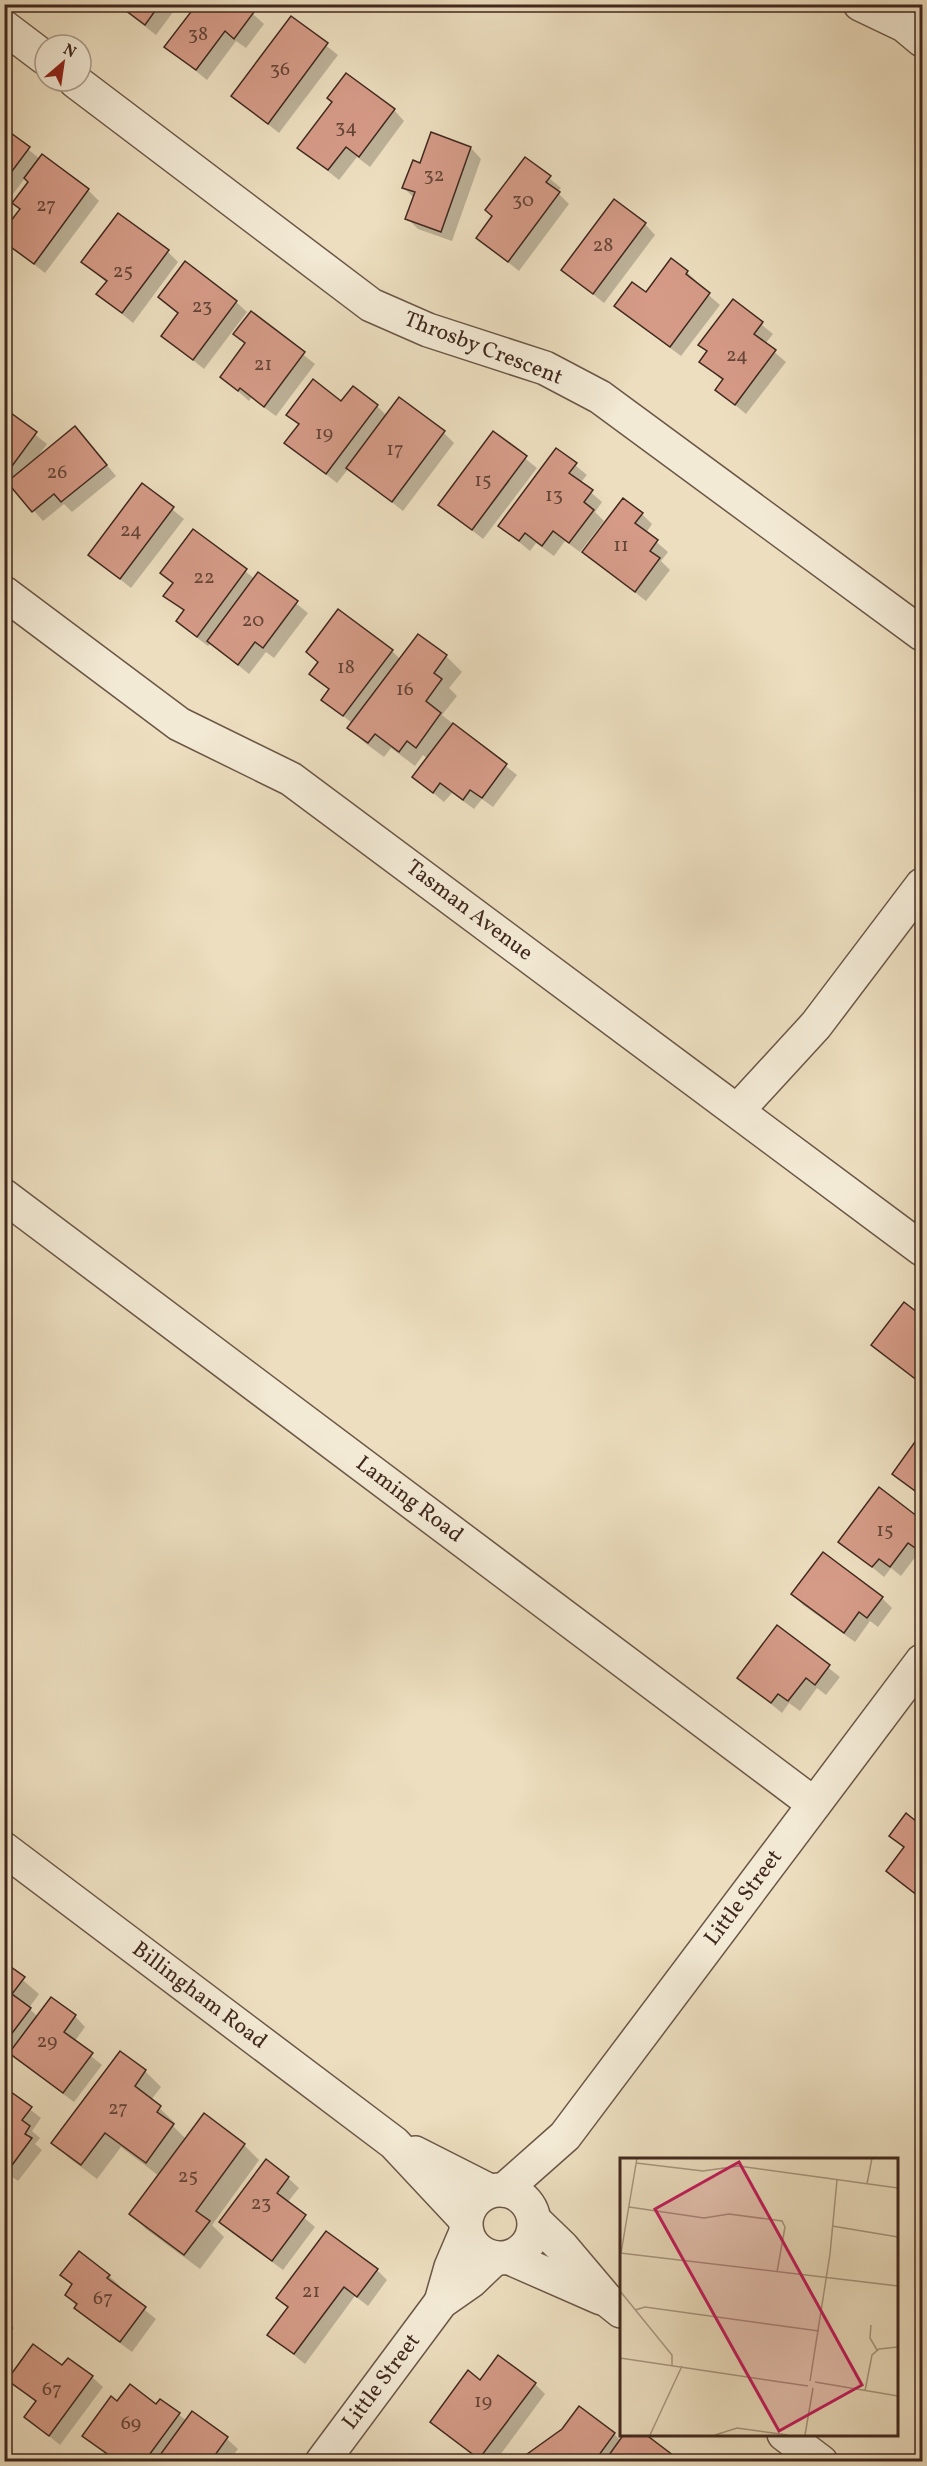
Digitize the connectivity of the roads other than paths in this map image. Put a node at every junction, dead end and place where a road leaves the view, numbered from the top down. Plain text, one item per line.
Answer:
1 (860, 4) edge
2 (4, 27) edge
3 (922, 40) edge
4 (33, 49) edge
5 (91, 93) edge
6 (4, 593) edge
7 (922, 634) edge
8 (922, 885) edge
9 (749, 1118) junction
10 (4, 1196) edge
11 (922, 1249) edge
12 (922, 1661) edge
13 (814, 1804) junction
14 (4, 1849) edge
15 (565, 2136) junction
16 (394, 2143) junction
17 (497, 2191) junction
18 (533, 2216) junction
19 (466, 2225) junction
20 (503, 2258) junction
21 (441, 2302) junction
22 (613, 2305) edge
23 (787, 2436) edge
24 (322, 2462) edge
25 (821, 2462) edge

1 - 3 street
2 - 4 street
5 - 7 street, Throsby Crescent
6 - 9 street, Tasman Avenue
8 - 9 street
9 - 11 street, Tasman Avenue
10 - 13 street, Laming Road
12 - 13 street, Little Street
13 - 15 street, Little Street
14 - 16 street, Billingham Road
15 - 17 street, Little Street
15 - 18 street, Little Street
16 - 17 street, Billingham Road
16 - 19 street, Billingham Road
17 - 18 street
17 - 19 street
18 - 20 street
18 - 22 street
19 - 20 street
19 - 21 street, Little Street
20 - 21 street, Little Street
20 - 22 street
21 - 24 street, Little Street
23 - 25 street

